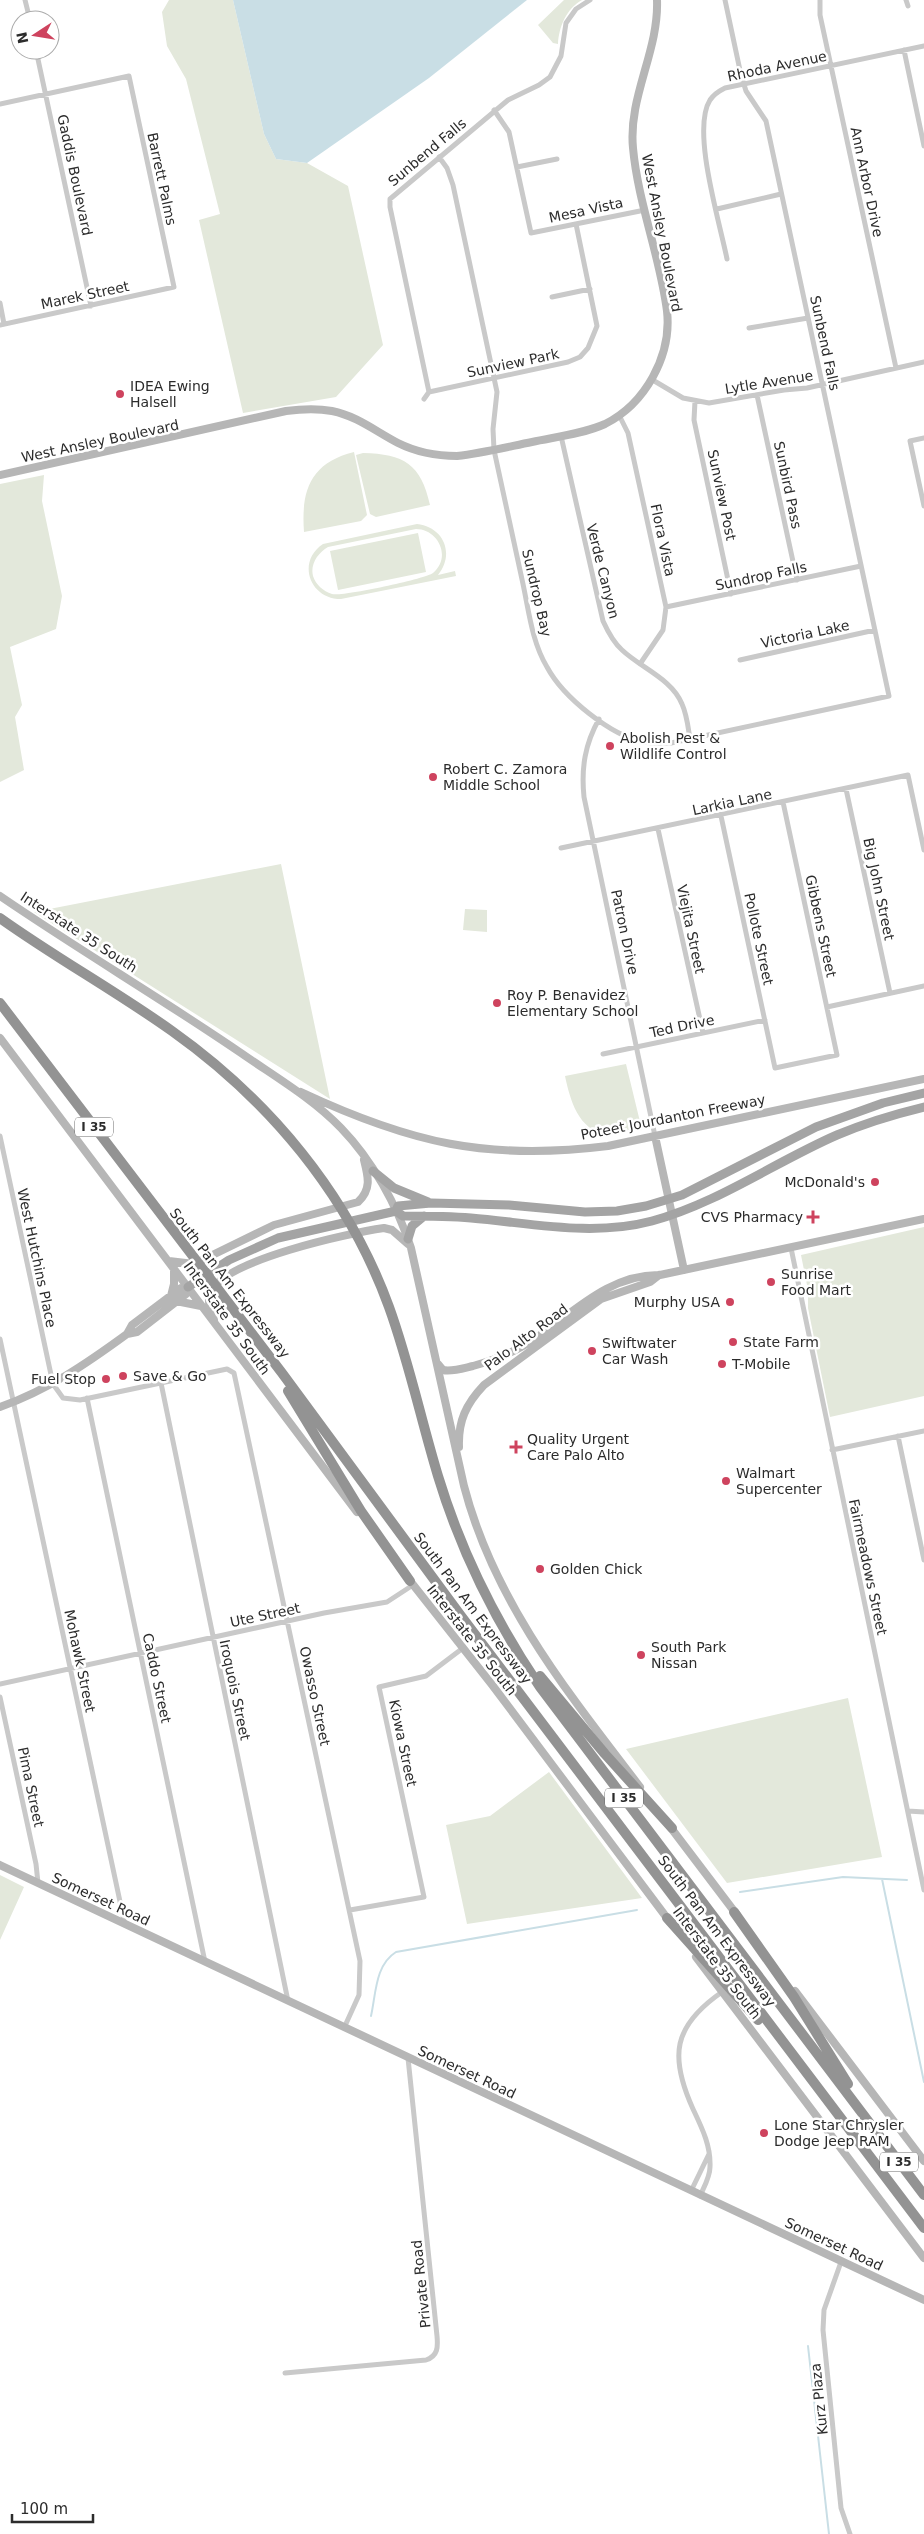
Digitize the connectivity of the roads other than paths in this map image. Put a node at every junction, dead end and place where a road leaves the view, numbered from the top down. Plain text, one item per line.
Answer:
1 (590, 0) edge
2 (657, 0) edge
3 (725, 0) edge
4 (820, 0) edge
5 (906, 0) edge
6 (908, 6) dead end
7 (924, 46) edge
8 (904, 50) junction
9 (38, 60) edge
10 (830, 66) junction
11 (744, 84) junction
12 (46, 94) junction
13 (0, 104) edge
14 (494, 110) junction
15 (924, 146) edge
16 (439, 157) junction
17 (557, 159) dead end
18 (517, 168) junction
19 (781, 194) junction
20 (717, 208) junction
21 (645, 210) junction
22 (576, 224) junction
23 (727, 259) dead end
24 (174, 287) joint
25 (590, 289) junction
26 (552, 297) dead end
27 (0, 303) edge
28 (91, 306) junction
29 (808, 318) junction
30 (2, 324) edge
31 (749, 328) dead end
32 (924, 362) edge
33 (896, 368) junction
34 (494, 378) junction
35 (651, 379) junction
36 (822, 385) junction
37 (429, 392) junction
38 (757, 395) junction
39 (424, 399) dead end
40 (696, 401) junction
41 (619, 416) junction
42 (561, 436) junction
43 (924, 438) edge
44 (494, 450) junction
45 (0, 476) edge
46 (924, 506) edge
47 (861, 566) junction
48 (797, 580) junction
49 (731, 594) junction
50 (666, 608) junction
51 (875, 630) junction
52 (740, 660) dead end
53 (640, 664) junction
54 (889, 696) joint
55 (600, 719) junction
56 (690, 738) junction
57 (846, 789) junction
58 (783, 802) junction
59 (721, 816) junction
60 (658, 829) junction
61 (594, 841) junction
62 (561, 848) dead end
63 (924, 850) edge
64 (0, 896) edge
65 (0, 918) edge
66 (924, 986) edge
67 (890, 993) junction
68 (0, 1005) edge
69 (827, 1006) junction
70 (765, 1020) junction
71 (703, 1033) junction
72 (0, 1038) edge
73 (637, 1047) junction
74 (603, 1054) dead end
75 (775, 1068) joint
76 (924, 1078) edge
77 (286, 1084) junction
78 (924, 1093) edge
79 (924, 1107) edge
80 (0, 1136) edge
81 (656, 1136) junction
82 (363, 1156) junction
83 (373, 1170) junction
84 (669, 1200) junction
85 (431, 1203) junction
86 (396, 1211) junction
87 (672, 1214) junction
88 (424, 1216) junction
89 (924, 1219) edge
90 (409, 1243) junction
91 (791, 1248) junction
92 (172, 1264) junction
93 (684, 1270) junction
94 (660, 1275) junction
95 (188, 1287) junction
96 (216, 1289) junction
97 (174, 1299) junction
98 (202, 1306) junction
99 (215, 1324) junction
100 (0, 1338) edge
101 (437, 1363) junction
102 (161, 1383) junction
103 (53, 1384) junction
104 (87, 1398) junction
105 (14, 1402) junction
106 (0, 1407) edge
107 (924, 1431) edge
108 (898, 1436) junction
109 (832, 1450) junction
110 (459, 1462) junction
111 (924, 1560) edge
112 (412, 1583) junction
113 (480, 1585) junction
114 (288, 1621) junction
115 (213, 1637) junction
116 (463, 1648) junction
117 (140, 1653) junction
118 (70, 1669) junction
119 (0, 1684) edge
120 (0, 1697) edge
121 (908, 1811) junction
122 (924, 1812) edge
123 (672, 1828) junction
124 (0, 1865) edge
125 (38, 1883) junction
126 (924, 1890) edge
127 (350, 1910) junction
128 (734, 1912) junction
129 (667, 1918) junction
130 (125, 1925) junction
131 (205, 1962) junction
132 (722, 1992) junction
133 (288, 2001) junction
134 (344, 2028) junction
135 (408, 2058) junction
136 (817, 2088) junction
137 (874, 2128) junction
138 (709, 2154) junction
139 (924, 2161) edge
140 (691, 2191) junction
141 (924, 2195) edge
142 (700, 2196) junction
143 (924, 2228) edge
144 (924, 2258) edge
145 (841, 2262) junction
146 (924, 2300) edge
147 (285, 2373) dead end
148 (850, 2534) edge

1 - 14 street, Sunbend Falls
2 - 21 main road, West Ansley Boulevard
3 - 11 street, Sunbend Falls
4 - 10 street, Ann Arbor Drive
5 - 6 street
7 - 8 street, Rhoda Avenue
8 - 10 street, Rhoda Avenue
8 - 15 street
9 - 12 street, Gaddis Boulevard
10 - 11 street, Rhoda Avenue
10 - 33 street, Ann Arbor Drive
11 - 19 street, Sunbend Falls
11 - 20 street, Rhoda Avenue
12 - 13 street
12 - 24 street, Barrett Palms
12 - 28 street, Gaddis Boulevard
14 - 16 street, Sunbend Falls
14 - 18 street
16 - 34 street, Sundrop Bay
16 - 37 street, Sunbend Falls
17 - 18 street
18 - 22 street, Mesa Vista
19 - 20 street
19 - 29 street, Sunbend Falls
20 - 23 street, Rhoda Avenue
21 - 22 street, Mesa Vista
21 - 35 main road, West Ansley Boulevard
22 - 25 street, Sunview Park
24 - 28 street, Marek Street
25 - 26 street
25 - 34 street, Sunview Park
27 - 30 street
28 - 30 street, Marek Street
29 - 31 street
29 - 36 street, Sunbend Falls
32 - 33 street, Lytle Avenue
33 - 36 street, Lytle Avenue
34 - 37 street, Sunview Park
34 - 44 street, Sundrop Bay
35 - 40 street, Lytle Avenue
35 - 41 main road, West Ansley Boulevard
36 - 38 street, Lytle Avenue
36 - 47 street, Sunbend Falls
37 - 39 street
38 - 40 street, Lytle Avenue
38 - 48 street, Sunbird Pass
40 - 49 street, Sunview Post
41 - 42 main road, West Ansley Boulevard
41 - 50 street, Flora Vista
42 - 44 main road, West Ansley Boulevard
42 - 53 street, Verde Canyon
43 - 46 street
44 - 45 main road, West Ansley Boulevard
44 - 55 street, Sundrop Bay
47 - 48 street, Sundrop Falls
47 - 51 street, Sunbend Falls
48 - 49 street, Sundrop Falls
49 - 50 street, Sundrop Falls
50 - 53 street, Flora Vista
51 - 52 street, Victoria Lake
51 - 54 street, Sunbend Falls
53 - 56 street, Verde Canyon
54 - 56 street, Sundrop Bay
55 - 56 street, Sundrop Bay
55 - 61 street, Patron Drive
57 - 58 street, Larkia Lane
57 - 63 street, Larkia Lane
57 - 67 street, Big John Street
58 - 59 street, Larkia Lane
58 - 69 street, Gibbens Street
59 - 60 street, Larkia Lane
59 - 70 street, Pollote Street
60 - 61 street, Larkia Lane
60 - 71 street, Viejita Street
61 - 62 street, Larkia Lane
61 - 73 street, Patron Drive
64 - 77 main road, Interstate 35 South
65 - 113 highway, South Pan Am Expressway / I 35
66 - 67 street
67 - 69 street
68 - 96 highway, South Pan Am Expressway / I 35
69 - 75 street, Gibbens Street
70 - 71 street, Ted Drive
70 - 75 street, Pollote Street
71 - 73 street, Ted Drive
72 - 92 main road, Interstate 35 South
73 - 74 street, Ted Drive
73 - 81 street, Patron Drive
76 - 81 main road, Poteet Jourdanton Freeway
77 - 81 main road, Poteet Jourdanton Freeway
77 - 82 main road, Interstate 35 South
78 - 84 main road
79 - 87 main road
80 - 103 street, West Hutchins Place
81 - 84 main road, Patron Drive
82 - 83 main road, Interstate 35 South
82 - 92 main road
83 - 85 main road
83 - 86 main road, Interstate 35 South
84 - 85 main road
84 - 87 main road, Patron Drive
85 - 86 main road
86 - 88 main road
86 - 90 main road, Interstate 35 South
86 - 95 main road
87 - 88 main road
87 - 93 main road, Patron Drive
88 - 90 main road
89 - 91 main road, Palo Alto Road
90 - 99 main road
90 - 101 main road, Interstate 35 South
91 - 93 main road, Palo Alto Road
91 - 109 street, Fairmeadows Street
92 - 95 main road, Interstate 35 South
92 - 97 main road
93 - 94 main road, Palo Alto Road
94 - 101 main road, Palo Alto Road
94 - 110 main road, Palo Alto Road
95 - 97 main road
95 - 98 main road, Interstate 35 South
96 - 112 highway
96 - 136 highway, South Pan Am Expressway / I 35
97 - 98 main road
97 - 103 main road
98 - 99 main road, Interstate 35 South
99 - 112 main road, Interstate 35 South
100 - 105 street, Mohawk Street
101 - 110 main road, Interstate 35 South
102 - 104 street
102 - 114 street, Owasso Street
102 - 115 street, Iroquois Street
103 - 104 street
103 - 105 main road
104 - 117 street, Caddo Street
105 - 106 main road
105 - 118 street, Mohawk Street
107 - 108 street
108 - 109 street
108 - 111 street
109 - 121 street, Fairmeadows Street
110 - 123 main road
112 - 114 street, Ute Street
112 - 116 main road, Interstate 35 South
113 - 123 highway
113 - 137 highway, South Pan Am Expressway / I 35
114 - 115 street, Ute Street
114 - 127 street, Owasso Street
115 - 117 street, Ute Street
115 - 133 street, Iroquois Street
116 - 127 street, Kiowa Street
116 - 129 main road, Interstate 35 South
117 - 118 street, Ute Street
117 - 131 street, Caddo Street
118 - 119 street, Ute Street
118 - 130 street, Mohawk Street
120 - 125 street, Pima Street
121 - 122 street
121 - 126 street, Fairmeadows Street
123 - 128 main road
124 - 125 main road, Somerset Road
125 - 130 main road, Somerset Road
127 - 134 street, Owasso Street
128 - 137 highway
128 - 139 main road
129 - 132 main road, Interstate 35 South
129 - 136 highway
130 - 131 main road, Somerset Road
131 - 133 main road, Somerset Road
132 - 138 street
132 - 144 main road, Interstate 35 South
133 - 134 main road, Somerset Road
134 - 135 main road, Somerset Road
135 - 140 main road, Somerset Road
135 - 147 street, Private Road
136 - 143 highway, South Pan Am Expressway / I 35
137 - 141 highway, South Pan Am Expressway / I 35
138 - 140 street
138 - 142 street
140 - 142 main road, Somerset Road
142 - 145 main road, Somerset Road
145 - 146 main road, Somerset Road
145 - 148 street, Kurz Plaza

